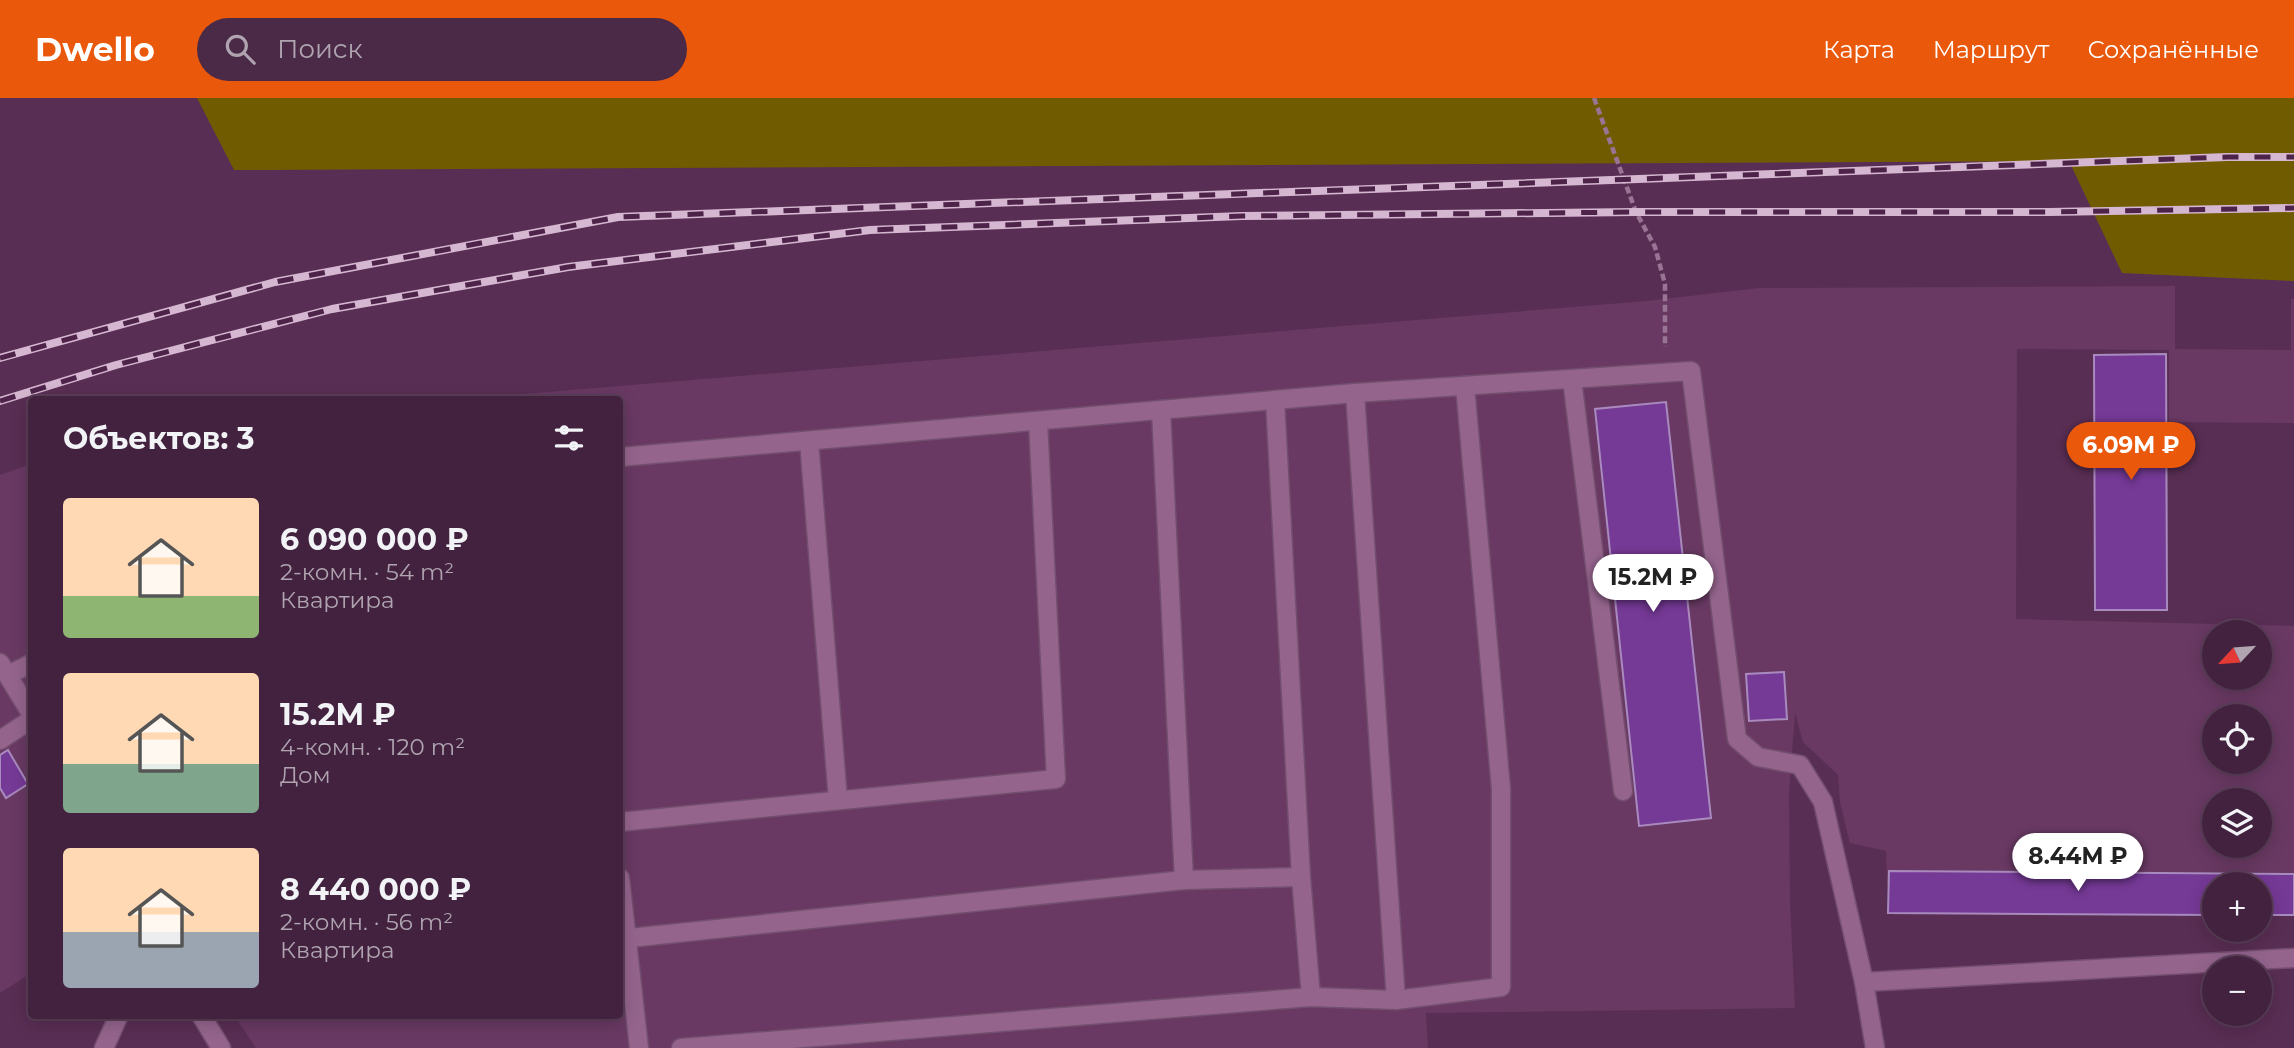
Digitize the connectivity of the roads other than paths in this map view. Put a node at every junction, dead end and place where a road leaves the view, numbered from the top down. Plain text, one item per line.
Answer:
1 (1572, 379) junction
2 (1465, 386) junction
3 (1355, 393) junction
4 (1275, 400) junction
5 (1161, 410) junction
6 (1038, 421) junction
7 (809, 440) junction
8 (623, 457) edge
9 (28, 664) edge
10 (4, 669) edge
11 (28, 710) edge
12 (28, 720) edge
13 (0, 740) edge
14 (1623, 791) dead end
15 (838, 800) junction
16 (623, 822) edge
17 (1301, 877) junction
18 (1184, 880) junction
19 (623, 939) edge
20 (2294, 958) edge
21 (1864, 982) junction
22 (1311, 997) junction
23 (1396, 999) junction
24 (117, 1019) edge
25 (203, 1019) edge
26 (104, 1048) edge
27 (221, 1048) edge
28 (639, 1048) edge
29 (681, 1048) edge
30 (1875, 1048) edge

1 - 2 lane
1 - 14 lane
1 - 21 lane
2 - 3 lane
2 - 23 lane
3 - 4 lane
3 - 23 lane
4 - 5 lane
4 - 17 lane
5 - 6 lane
5 - 18 lane
6 - 7 lane
6 - 15 lane
7 - 8 lane
7 - 15 lane
9 - 10 lane
10 - 11 lane
12 - 13 lane
15 - 16 lane
17 - 18 lane
17 - 22 lane
18 - 19 lane
19 - 28 lane
20 - 21 lane
21 - 30 lane
22 - 23 lane
22 - 29 lane
24 - 26 lane
25 - 27 lane

